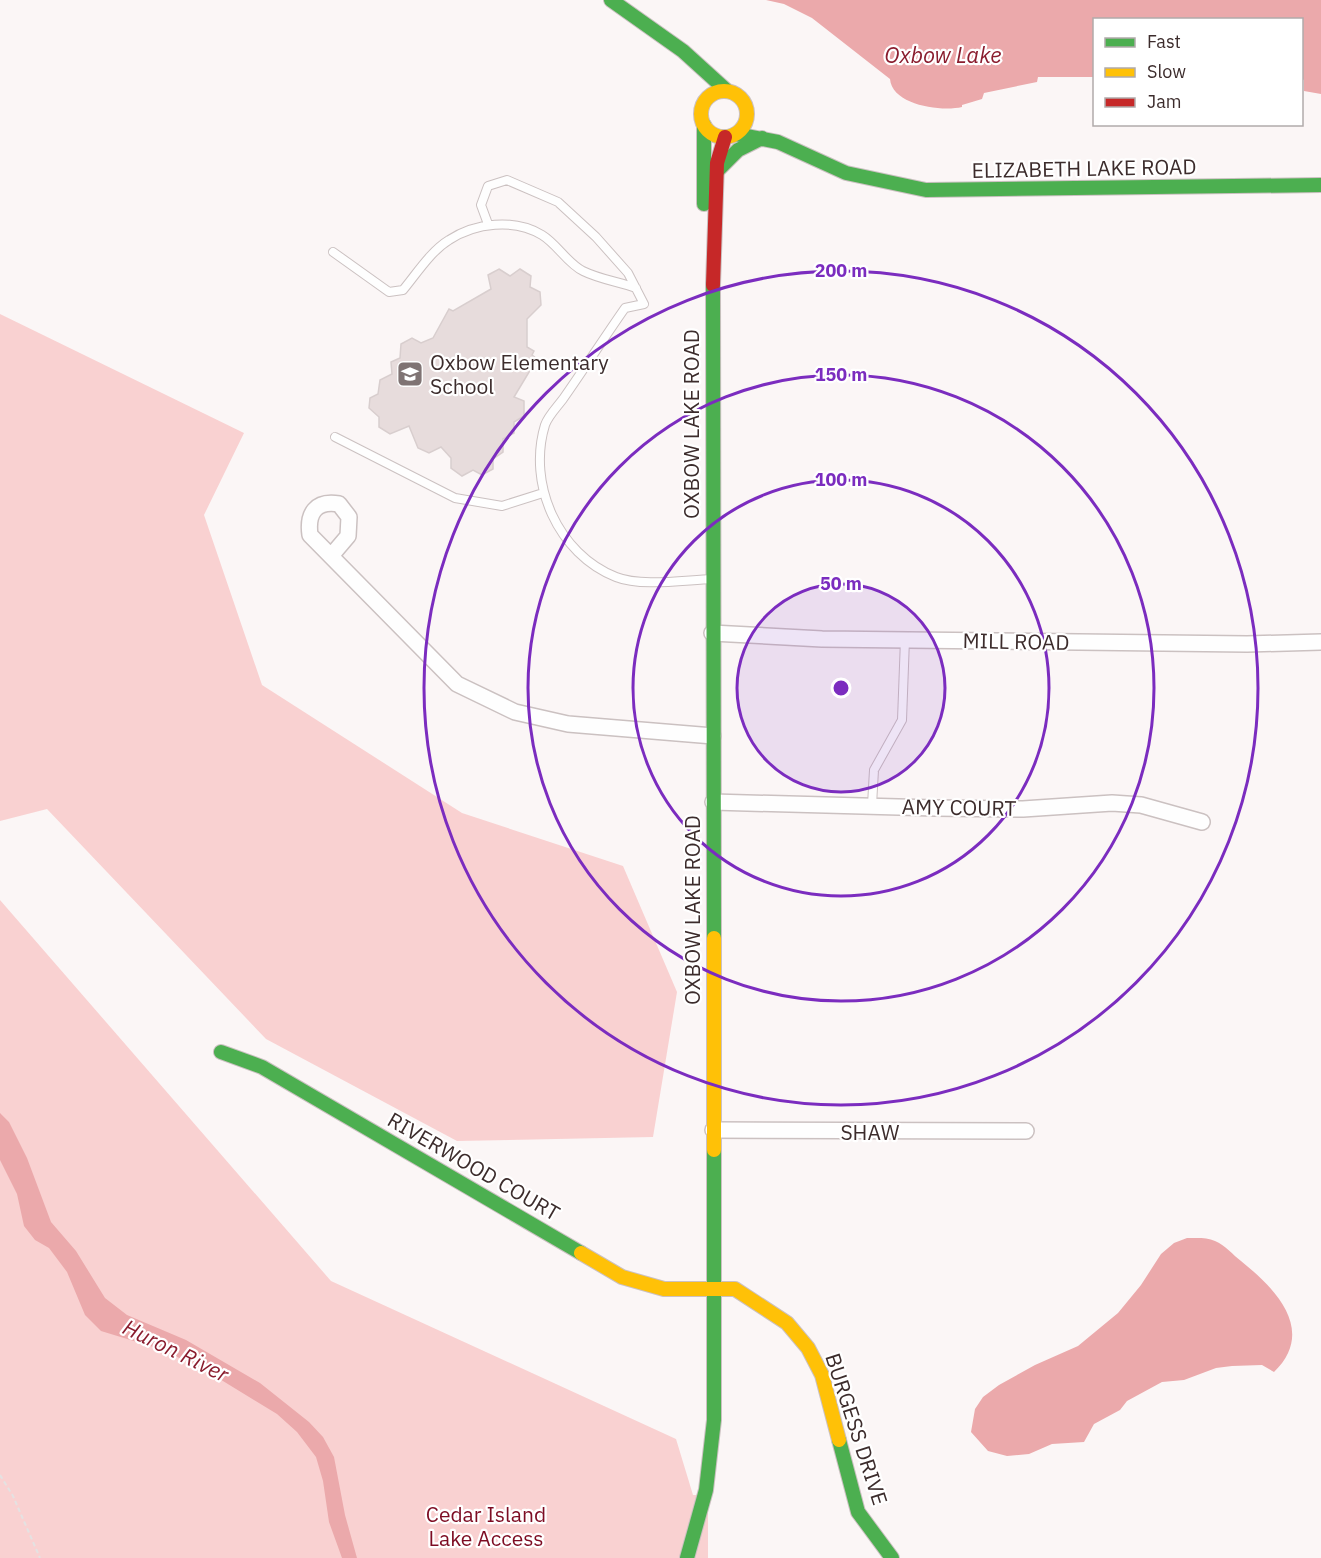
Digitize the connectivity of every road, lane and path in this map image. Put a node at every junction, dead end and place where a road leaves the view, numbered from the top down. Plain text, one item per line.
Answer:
1 (616, 4) edge
2 (726, 90) junction
3 (706, 100) junction
4 (758, 124) junction
5 (704, 125) junction
6 (731, 136) junction
7 (716, 172) junction
8 (1321, 185) edge
9 (488, 224) junction
10 (333, 252) dead end
11 (713, 259) junction
12 (636, 288) junction
13 (335, 437) dead end
14 (543, 493) junction
15 (331, 556) dead end
16 (712, 579) junction
17 (712, 633) junction
18 (905, 639) junction
19 (1321, 642) edge
20 (713, 736) junction
21 (713, 802) junction
22 (872, 805) junction
23 (1202, 822) dead end
24 (221, 1052) dead end
25 (713, 1130) junction
26 (1026, 1131) dead end
27 (714, 1287) junction
28 (0, 1475) edge
29 (40, 1558) edge
30 (687, 1558) edge
31 (892, 1558) edge

1 - 2 street
1 - 3 street
2 - 3 street
2 - 4 street
3 - 5 street, OXBOW LAKE ROAD
4 - 6 street, ELIZABETH LAKE ROAD
4 - 6 street, OXBOW LAKE ROAD
4 - 7 street
4 - 8 street, ELIZABETH LAKE ROAD
5 - 6 street
5 - 11 street, OXBOW LAKE ROAD
6 - 7 street, OXBOW LAKE ROAD
7 - 11 street, OXBOW LAKE ROAD
9 - 10 lane
9 - 12 lane
9 - 12 lane
11 - 16 street, OXBOW LAKE ROAD
12 - 14 lane
13 - 14 lane
14 - 16 lane
15 - 20 street
16 - 17 street, OXBOW LAKE ROAD
17 - 18 street, MILL ROAD
17 - 20 street, OXBOW LAKE ROAD
18 - 19 street, MILL ROAD
18 - 22 lane
20 - 21 street, OXBOW LAKE ROAD
21 - 22 street, AMY COURT
21 - 25 street, OXBOW LAKE ROAD
22 - 23 street, AMY COURT
24 - 27 street, RIVERWOOD COURT
25 - 26 street, SHAW
25 - 27 street, OXBOW LAKE ROAD
27 - 30 street, OXBOW LAKE ROAD
27 - 31 street, BURGESS DRIVE
28 - 29 path

